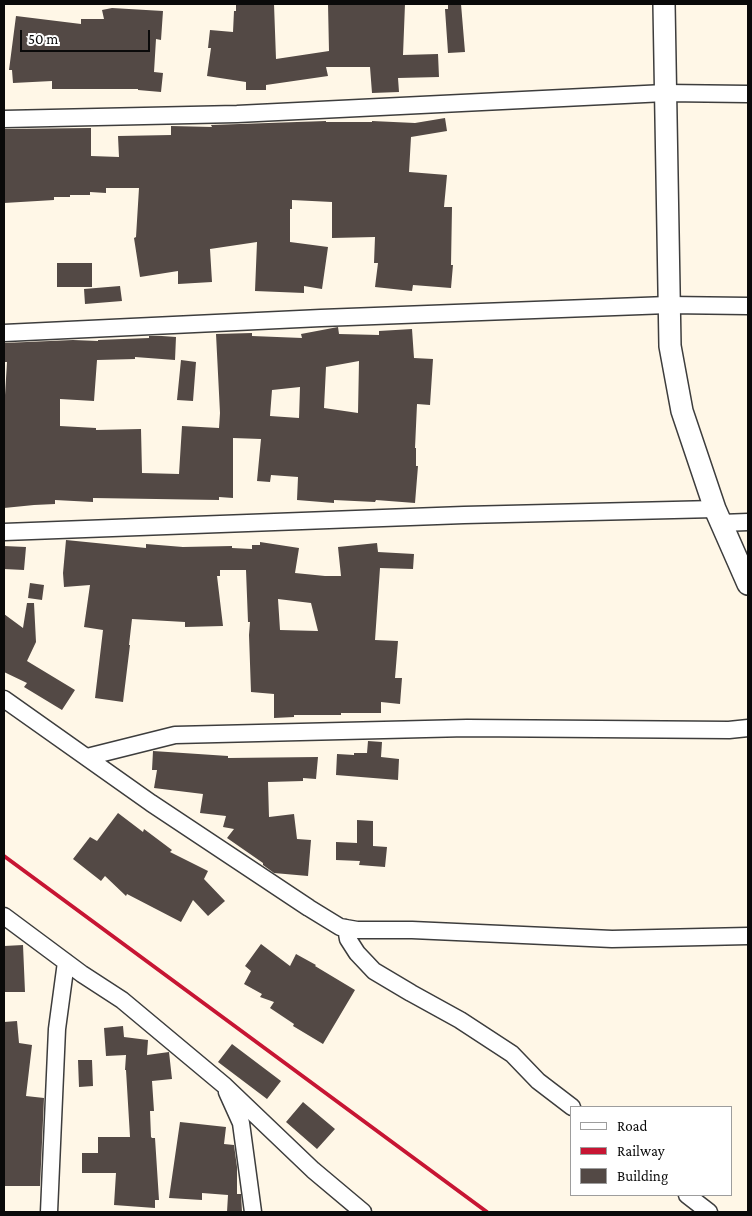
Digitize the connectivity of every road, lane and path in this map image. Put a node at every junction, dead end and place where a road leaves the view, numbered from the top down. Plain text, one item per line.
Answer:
1 (664, 4) edge
2 (665, 93) junction
3 (748, 94) edge
4 (4, 119) edge
5 (668, 305) junction
6 (748, 306) edge
7 (4, 333) edge
8 (718, 516) junction
9 (748, 522) edge
10 (4, 532) edge
11 (748, 584) edge
12 (4, 699) edge
13 (748, 728) edge
14 (87, 757) junction
15 (4, 916) edge
16 (346, 928) junction
17 (748, 936) edge
18 (66, 962) junction
19 (225, 1086) junction
20 (571, 1106) edge
21 (687, 1196) edge
22 (49, 1212) edge
23 (253, 1212) edge
24 (363, 1212) edge
25 (710, 1212) edge

1 - 2 street
2 - 3 street
2 - 4 street
2 - 5 street
5 - 6 street
5 - 7 street
5 - 8 street
8 - 9 street
8 - 10 street
8 - 11 street
12 - 14 street
13 - 14 street
14 - 16 street
15 - 18 street
16 - 17 street
16 - 20 street
18 - 19 street
18 - 22 street
19 - 23 street
19 - 24 street
21 - 25 street

